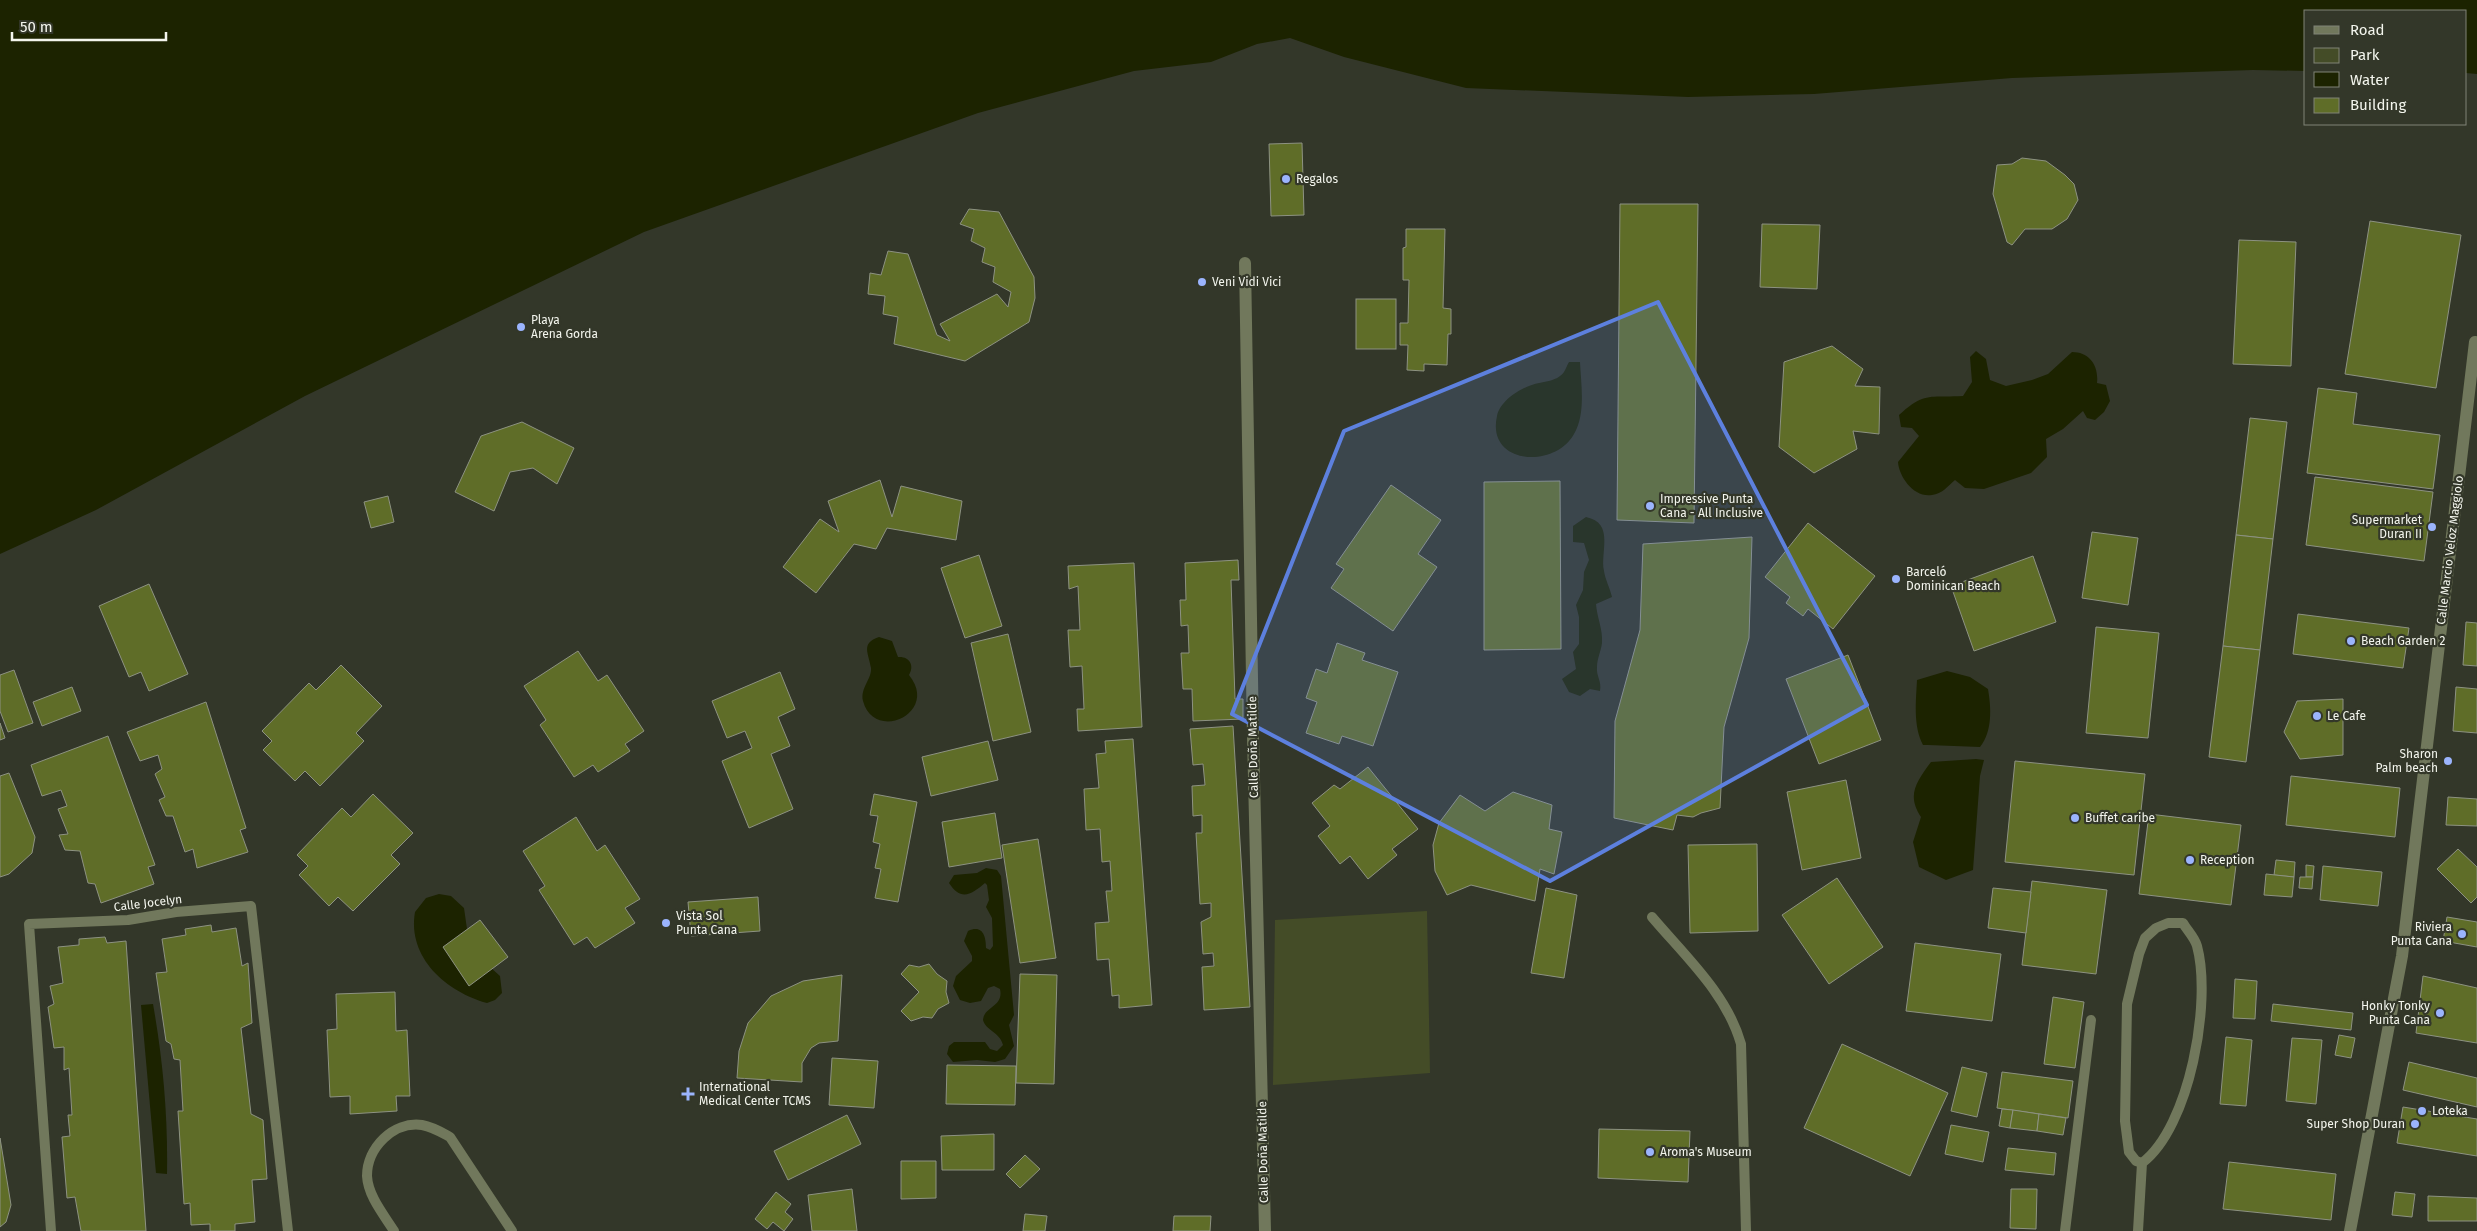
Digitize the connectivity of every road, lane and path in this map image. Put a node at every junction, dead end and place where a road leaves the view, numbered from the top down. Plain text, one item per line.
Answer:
1 (1245, 263) dead end
2 (2475, 342) dead end
3 (1652, 917) dead end
4 (2090, 1020) dead end
5 (2142, 1162) junction
6 (51, 1231) edge
7 (288, 1231) edge
8 (394, 1231) edge
9 (512, 1231) edge
10 (1265, 1231) edge
11 (1746, 1231) edge
12 (2065, 1231) edge
13 (2138, 1231) edge
14 (2350, 1231) edge

1 - 10 street, Calle Doña Matilde
2 - 14 street, Calle Marcio Veloz Maggiolo
3 - 11 lane
4 - 12 lane
5 - 5 lane
5 - 13 lane
6 - 7 lane, Calle Jocelyn
8 - 9 lane

